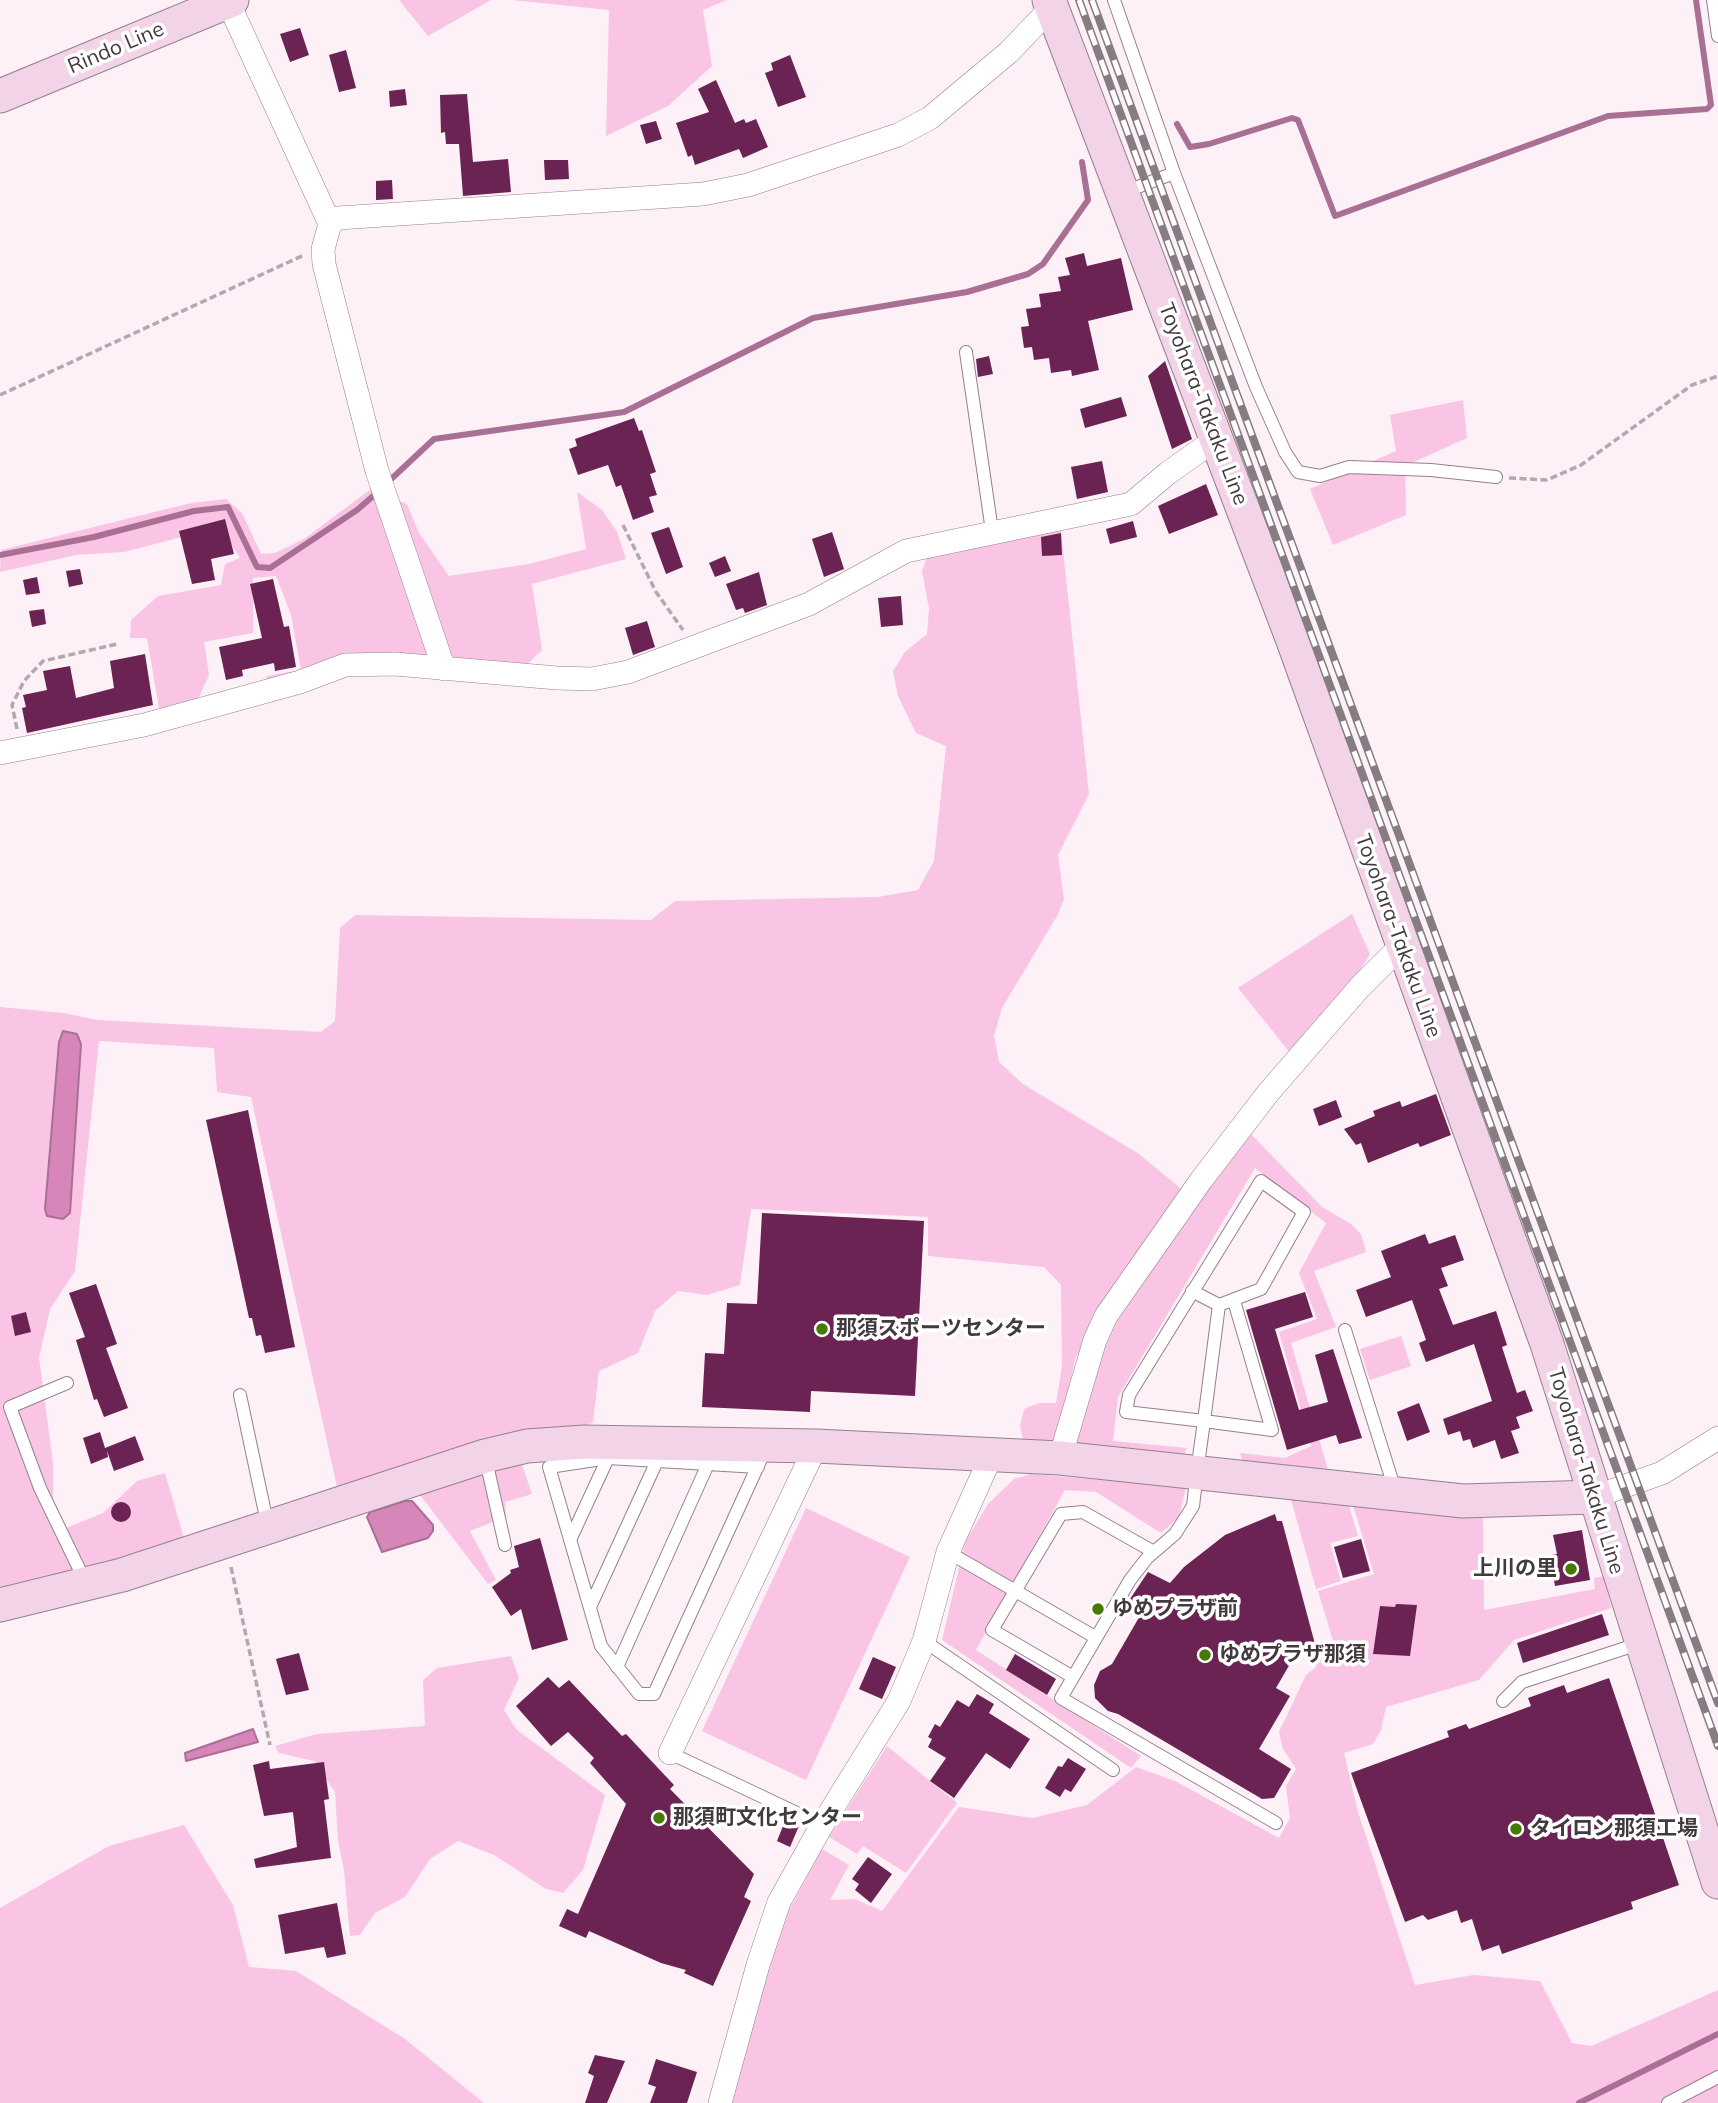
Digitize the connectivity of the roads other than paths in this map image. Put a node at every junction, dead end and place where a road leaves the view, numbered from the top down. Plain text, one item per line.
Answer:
1 (1114, 0) edge
2 (1713, 0) edge
3 (230, 1) edge
4 (1050, 4) edge
5 (1718, 36) edge
6 (0, 96) edge
7 (1174, 173) junction
8 (1122, 193) junction
9 (330, 224) junction
10 (966, 352) dead end
11 (1216, 439) junction
12 (1496, 477) road end
13 (992, 531) junction
14 (444, 669) junction
15 (11, 750) edge
16 (1401, 946) junction
17 (1192, 1291) junction
18 (1234, 1301) junction
19 (1219, 1306) junction
20 (1345, 1330) dead end
21 (66, 1383) dead end
22 (240, 1395) dead end
23 (1204, 1421) junction
24 (1718, 1438) edge
25 (816, 1446) junction
26 (992, 1454) junction
27 (485, 1456) junction
28 (763, 1456) junction
29 (608, 1458) junction
30 (1060, 1458) junction
31 (657, 1461) junction
32 (708, 1464) junction
33 (1197, 1472) junction
34 (1396, 1494) junction
35 (1594, 1497) junction
36 (268, 1527) junction
37 (570, 1540) junction
38 (505, 1545) dead end
39 (948, 1552) junction
40 (1154, 1552) junction
41 (86, 1584) junction
42 (1015, 1591) junction
43 (0, 1605) edge
44 (590, 1607) junction
45 (1096, 1637) junction
46 (924, 1641) junction
47 (1641, 1643) junction
48 (617, 1667) junction
49 (1073, 1677) junction
50 (1503, 1701) dead end
51 (670, 1753) joint
52 (1113, 1770) dead end
53 (1276, 1823) dead end
54 (822, 1825) junction
55 (1718, 1882) edge
56 (1718, 2077) edge
57 (720, 2103) edge
58 (1668, 2103) edge

1 - 7 lane
2 - 5 lane
3 - 6 main road, Rindo Line
3 - 9 street
4 - 8 main road, Toyohara-Takaku Line
4 - 9 street
7 - 8 lane
7 - 12 lane
8 - 11 main road, Toyohara-Takaku Line
9 - 14 street
10 - 13 lane
11 - 13 street
11 - 16 main road, Toyohara-Takaku Line
13 - 14 street
14 - 15 street
16 - 30 street
16 - 35 main road, Toyohara-Takaku Line
17 - 18 lane
17 - 19 lane
17 - 23 lane
18 - 19 lane
18 - 23 lane
19 - 23 lane
20 - 34 lane
21 - 41 lane
22 - 36 lane
23 - 33 lane
24 - 35 street
25 - 26 main road
25 - 28 main road
25 - 51 street
26 - 30 main road
26 - 39 street
27 - 28 main road
27 - 36 main road
27 - 38 lane
28 - 32 lane
28 - 48 lane
29 - 31 lane
29 - 37 lane
29 - 37 lane
30 - 33 main road
31 - 32 lane
31 - 44 lane
32 - 48 lane
33 - 34 main road
33 - 40 lane
34 - 35 main road
35 - 47 main road, Toyohara-Takaku Line
36 - 41 main road
37 - 44 lane
39 - 42 lane
39 - 46 street
40 - 42 lane
40 - 45 lane
41 - 43 main road
42 - 45 lane
42 - 49 lane
44 - 48 lane
45 - 49 lane
46 - 52 lane
46 - 54 street
47 - 50 lane
47 - 55 main road, Toyohara-Takaku Line
49 - 53 lane
51 - 54 lane
54 - 57 street
56 - 58 lane

